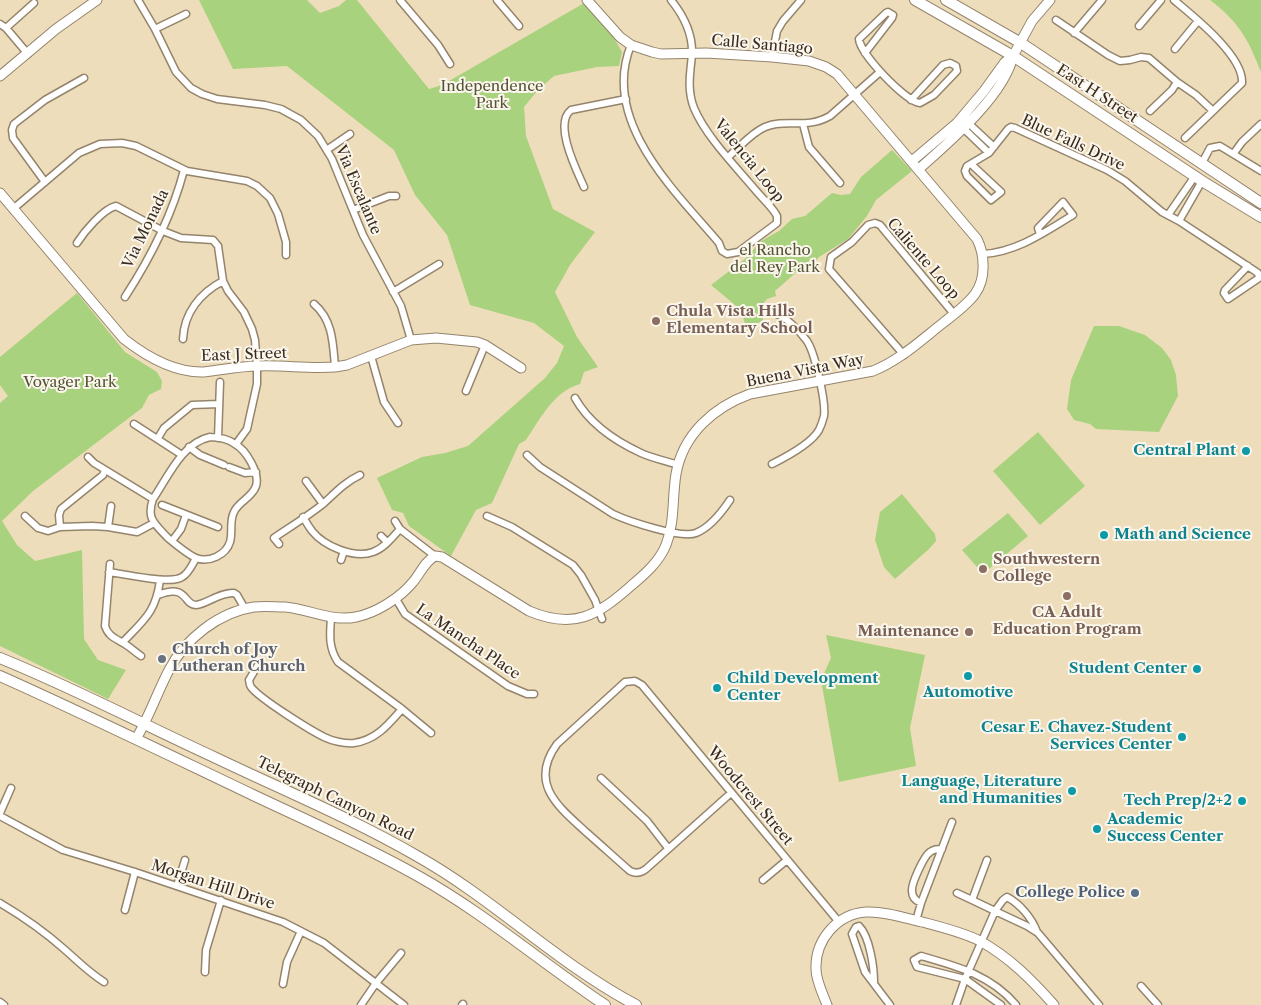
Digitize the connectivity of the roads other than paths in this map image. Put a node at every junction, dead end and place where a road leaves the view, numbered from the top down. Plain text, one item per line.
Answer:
1 (97, 0) edge
2 (138, 0) edge
3 (400, 0) edge
4 (497, 0) edge
5 (587, 0) edge
6 (671, 0) edge
7 (801, 0) edge
8 (915, 0) edge
9 (946, 0) edge
10 (1050, 0) edge
11 (1102, 0) edge
12 (1161, 0) edge
13 (1174, 0) edge
14 (34, 3) dead end
15 (186, 14) dead end
16 (1056, 20) dead end
17 (1198, 21) junction
18 (3, 26) edge
19 (519, 26) dead end
20 (1139, 26) dead end
21 (155, 29) junction
22 (1074, 33) junction
23 (1021, 43) junction
24 (631, 46) junction
25 (1175, 50) dead end
26 (865, 53) junction
27 (28, 54) junction
28 (692, 54) junction
29 (1012, 56) junction
30 (772, 57) junction
31 (450, 64) dead end
32 (880, 72) junction
33 (0, 76) edge
34 (84, 78) dead end
35 (1176, 82) junction
36 (855, 94) junction
37 (626, 98) junction
38 (911, 100) junction
39 (1150, 111) dead end
40 (1213, 111) junction
41 (963, 123) junction
42 (803, 124) junction
43 (1261, 124) edge
44 (350, 134) dead end
45 (1185, 138) dead end
46 (994, 147) junction
47 (328, 149) junction
48 (989, 153) junction
49 (1234, 154) junction
50 (728, 157) junction
51 (912, 162) junction
52 (1202, 163) junction
53 (971, 164) junction
54 (919, 169) junction
55 (184, 170) junction
56 (1261, 171) edge
57 (1199, 179) junction
58 (45, 182) junction
59 (840, 183) dead end
60 (584, 187) dead end
61 (0, 193) edge
62 (396, 196) dead end
63 (1261, 203) edge
64 (13, 209) junction
65 (353, 210) junction
66 (1168, 215) junction
67 (1261, 217) edge
68 (1179, 221) junction
69 (163, 231) junction
70 (1040, 234) junction
71 (76, 243) dead end
72 (983, 254) junction
73 (286, 255) dead end
74 (440, 264) dead end
75 (1248, 266) junction
76 (223, 281) junction
77 (393, 292) junction
78 (125, 297) dead end
79 (314, 304) dead end
80 (773, 312) dead end
81 (954, 314) junction
82 (183, 339) dead end
83 (411, 340) junction
84 (486, 345) junction
85 (904, 355) junction
86 (371, 356) junction
87 (258, 366) junction
88 (335, 367) junction
89 (522, 368) dead end
90 (819, 381) junction
91 (220, 382) dead end
92 (466, 391) dead end
93 (575, 398) dead end
94 (219, 404) junction
95 (398, 423) dead end
96 (134, 424) dead end
97 (158, 438) junction
98 (218, 438) junction
99 (236, 444) junction
100 (189, 447) junction
101 (182, 455) junction
102 (527, 455) dead end
103 (88, 457) dead end
104 (772, 464) dead end
105 (678, 466) junction
106 (105, 470) junction
107 (256, 472) junction
108 (360, 475) dead end
109 (306, 481) dead end
110 (153, 499) junction
111 (730, 500) dead end
112 (323, 504) junction
113 (162, 505) dead end
114 (111, 506) dead end
115 (186, 515) junction
116 (25, 516) dead end
117 (487, 516) dead end
118 (303, 517) junction
119 (395, 522) dead end
120 (154, 524) junction
121 (60, 527) junction
122 (108, 527) junction
123 (218, 527) dead end
124 (400, 530) junction
125 (670, 532) junction
126 (381, 536) dead end
127 (172, 541) junction
128 (387, 542) junction
129 (279, 544) dead end
130 (344, 551) junction
131 (435, 556) junction
132 (196, 558) junction
133 (341, 560) dead end
134 (110, 564) dead end
135 (109, 572) junction
136 (160, 580) junction
137 (158, 595) junction
138 (396, 599) junction
139 (245, 609) junction
140 (601, 614) junction
141 (331, 617) junction
142 (123, 642) junction
143 (141, 656) dead end
144 (0, 658) edge
145 (258, 666) dead end
146 (0, 676) edge
147 (534, 694) dead end
148 (402, 709) junction
149 (144, 724) junction
150 (431, 733) dead end
151 (136, 739) junction
152 (601, 778) dead end
153 (11, 788) dead end
154 (731, 793) junction
155 (0, 815) edge
156 (952, 822) dead end
157 (668, 848) junction
158 (942, 848) junction
159 (185, 860) dead end
160 (787, 860) junction
161 (987, 860) dead end
162 (135, 872) junction
163 (763, 880) dead end
164 (177, 886) junction
165 (957, 893) dead end
166 (221, 900) junction
167 (972, 900) junction
168 (0, 903) edge
169 (921, 903) junction
170 (125, 910) dead end
171 (995, 911) junction
172 (916, 921) junction
173 (839, 922) junction
174 (301, 931) junction
175 (1038, 932) junction
176 (981, 942) junction
177 (401, 954) dead end
178 (969, 971) junction
179 (205, 972) dead end
180 (965, 979) junction
181 (104, 982) dead end
182 (874, 982) junction
183 (376, 983) junction
184 (283, 984) dead end
185 (1141, 986) dead end
186 (0, 1002) edge
187 (4, 1005) edge
188 (361, 1005) edge
189 (404, 1005) edge
190 (605, 1005) edge
191 (636, 1005) edge
192 (828, 1005) edge
193 (890, 1005) edge
194 (956, 1005) edge
195 (1001, 1005) edge
196 (1016, 1005) edge
197 (1054, 1005) edge
198 (1099, 1005) edge
199 (1158, 1005) edge

1 - 27 street
2 - 21 street, Via Escalante
3 - 31 street
4 - 19 street
5 - 24 street, Calle Santiago
6 - 28 street, Valencia Loop
7 - 30 street
8 - 29 main road, East H Street
9 - 23 main road, East H Street
10 - 23 street
11 - 22 street
12 - 20 street
13 - 17 street
14 - 18 street
15 - 21 street
16 - 22 street
17 - 25 street
17 - 40 street
18 - 27 street
21 - 47 street, Via Escalante
22 - 35 street
23 - 29 street
23 - 52 main road, East H Street
24 - 28 street, Calle Santiago
24 - 37 street, Valencia Loop
26 - 26 street
26 - 32 street
27 - 33 street
28 - 30 street, Calle Santiago
28 - 50 street, Valencia Loop
29 - 41 street
29 - 57 main road, East H Street
30 - 36 street, Calle Santiago
32 - 36 street
32 - 38 street
34 - 58 street
35 - 39 street
35 - 40 street
36 - 42 street
36 - 51 street, Calle Santiago
37 - 50 street, Valencia Loop
37 - 60 street
38 - 38 street
40 - 45 street
41 - 46 street
41 - 48 street
41 - 51 street
41 - 54 street
42 - 50 street
42 - 59 street
43 - 49 street
44 - 47 street
46 - 48 street, Blue Falls Drive
46 - 66 street, Blue Falls Drive
47 - 65 street, Via Escalante
48 - 53 street, Blue Falls Drive
49 - 52 street
49 - 56 street
51 - 54 street
52 - 63 main road, East H Street
53 - 53 street
54 - 72 street
55 - 58 street
55 - 69 street, Via Monada
55 - 73 street
57 - 66 street
57 - 67 main road, East H Street
57 - 68 street
58 - 64 street
61 - 64 street, East J Street
62 - 65 street
64 - 87 street, East J Street
65 - 77 street, Via Escalante
66 - 68 street, Blue Falls Drive
68 - 75 street, Blue Falls Drive
69 - 71 street
69 - 76 street
69 - 78 street, Via Monada
70 - 70 street
70 - 72 street
72 - 81 street, Buena Vista Way
74 - 77 street
75 - 75 street
76 - 82 street
76 - 87 street
77 - 83 street, Via Escalante
79 - 88 street
80 - 90 street
81 - 85 street, Buena Vista Way
81 - 85 street, Caliente Loop
83 - 84 street, East J Street
83 - 86 street, East J Street
84 - 89 street, East J Street
84 - 92 street
85 - 90 street, Buena Vista Way
86 - 88 street, East J Street
86 - 95 street
87 - 88 street, East J Street
87 - 99 street
90 - 104 street
90 - 105 street, Buena Vista Way
91 - 94 street
93 - 105 street
94 - 97 street
94 - 98 street
96 - 97 street
97 - 101 street
98 - 99 street
98 - 100 street
99 - 107 street
100 - 101 street
100 - 107 street
101 - 110 street
102 - 125 street
103 - 106 street
105 - 125 street, Buena Vista Way
106 - 110 street
106 - 121 street
107 - 132 street
108 - 112 street
109 - 112 street
110 - 120 street
111 - 125 street
112 - 118 street
113 - 115 street
114 - 122 street
115 - 123 street
115 - 127 street
116 - 121 street
117 - 140 street
118 - 129 street
118 - 130 street
119 - 124 street
120 - 122 street
120 - 127 street
121 - 122 street
124 - 128 street
124 - 131 street
125 - 140 street, Buena Vista Way
126 - 128 street
127 - 132 street
128 - 130 street
130 - 133 street
131 - 138 street
131 - 140 street, Buena Vista Way
132 - 136 street
134 - 135 street
135 - 136 street
135 - 142 street
136 - 137 street
137 - 139 street
137 - 142 street
138 - 141 street
138 - 147 street, La Mancha Place
139 - 141 street
139 - 149 street
141 - 148 street
142 - 143 street
144 - 149 main road, Telegraph Canyon Road
145 - 148 street
146 - 151 main road
148 - 150 street
149 - 151 street
149 - 191 main road, Telegraph Canyon Road
151 - 190 main road
152 - 157 street
153 - 155 street
154 - 157 street
154 - 157 street, Woodcrest Street
154 - 160 street, Woodcrest Street
155 - 162 street, Morgan Hill Drive
156 - 158 street
158 - 169 street
158 - 169 street
159 - 164 street
160 - 163 street
160 - 173 street, Woodcrest Street
161 - 167 street
162 - 164 street, Morgan Hill Drive
162 - 170 street
164 - 166 street, Morgan Hill Drive
165 - 167 street
166 - 174 street, Morgan Hill Drive
166 - 179 street
167 - 171 street
168 - 181 street
169 - 172 street
171 - 175 street
171 - 175 street
171 - 176 street
172 - 173 street
172 - 176 street
173 - 192 street
174 - 183 street, Morgan Hill Drive
174 - 184 street
175 - 198 street
176 - 178 street
176 - 197 street
177 - 183 street
178 - 180 street
178 - 180 street
178 - 196 street
180 - 194 street
180 - 195 street
182 - 182 street
182 - 193 street
183 - 188 street
183 - 189 street, Morgan Hill Drive
185 - 199 street
186 - 187 street

